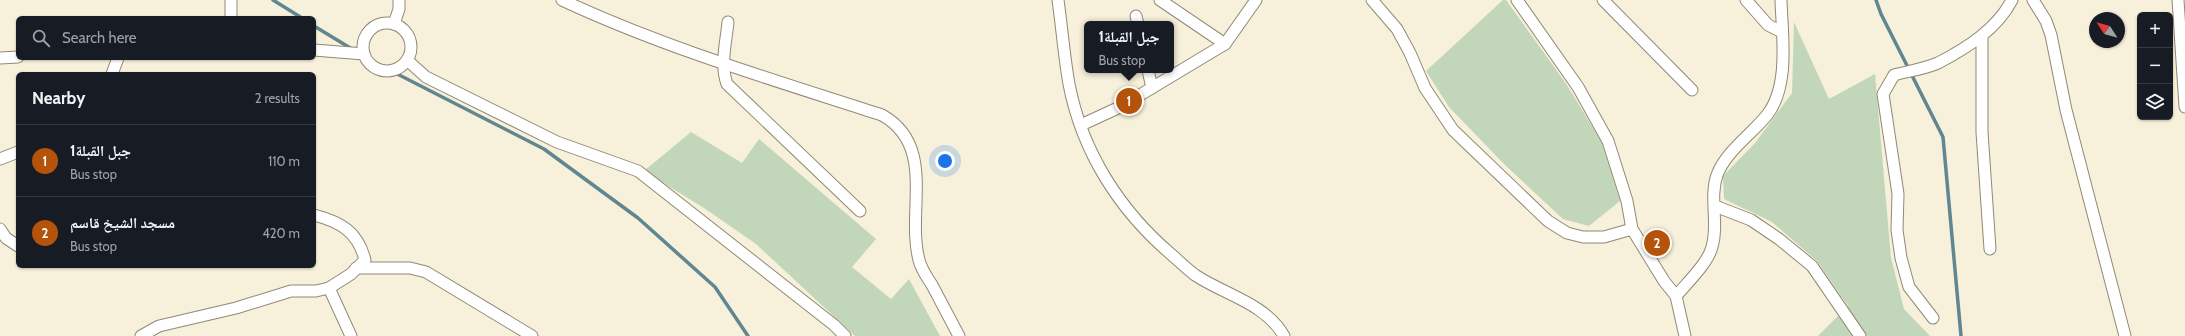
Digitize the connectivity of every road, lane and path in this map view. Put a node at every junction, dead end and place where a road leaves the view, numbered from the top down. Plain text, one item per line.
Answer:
1 (231, 0) edge
2 (399, 0) edge
3 (562, 0) edge
4 (1059, 0) edge
5 (1160, 0) edge
6 (1256, 0) edge
7 (1372, 0) edge
8 (1517, 0) edge
9 (1603, 0) edge
10 (1746, 0) edge
11 (1781, 0) edge
12 (2012, 0) edge
13 (2033, 0) edge
14 (2178, 0) edge
15 (231, 16) edge
16 (728, 22) dead end
17 (394, 24) junction
18 (1782, 32) junction
19 (1982, 36) junction
20 (1225, 44) junction
21 (316, 50) edge
22 (364, 54) junction
23 (16, 57) edge
24 (0, 58) edge
25 (117, 60) edge
26 (407, 60) junction
27 (723, 63) junction
28 (113, 72) edge
29 (1149, 73) edge
30 (1152, 88) junction
31 (1692, 90) dead end
32 (2185, 107) edge
33 (1081, 125) junction
34 (16, 153) edge
35 (0, 159) edge
36 (1715, 206) junction
37 (860, 212) dead end
38 (316, 216) edge
39 (0, 229) edge
40 (1632, 229) junction
41 (16, 245) edge
42 (1990, 249) dead end
43 (356, 268) junction
44 (328, 288) junction
45 (1676, 296) junction
46 (1932, 318) dead end
47 (141, 336) edge
48 (351, 336) edge
49 (532, 336) edge
50 (845, 336) edge
51 (959, 336) edge
52 (1284, 336) edge
53 (1685, 336) edge
54 (1860, 336) edge
55 (2125, 336) edge

1 - 15 street
2 - 17 street
3 - 27 street
4 - 33 street
5 - 20 street
6 - 20 street
7 - 40 street
8 - 40 street
9 - 31 street
10 - 18 street
11 - 18 street
12 - 19 street
13 - 55 street
14 - 32 street
16 - 27 street
17 - 22 street
17 - 26 street
18 - 36 street
19 - 42 street
19 - 46 street
20 - 30 street
21 - 22 street
22 - 26 street
23 - 24 street
25 - 28 street
26 - 50 street
27 - 37 street
27 - 51 street
29 - 30 street
30 - 33 street
33 - 52 street
34 - 35 street
36 - 45 street
36 - 54 street
38 - 43 street
39 - 41 street
40 - 45 street
43 - 44 street
43 - 49 street
44 - 47 street
44 - 48 street
45 - 53 street

